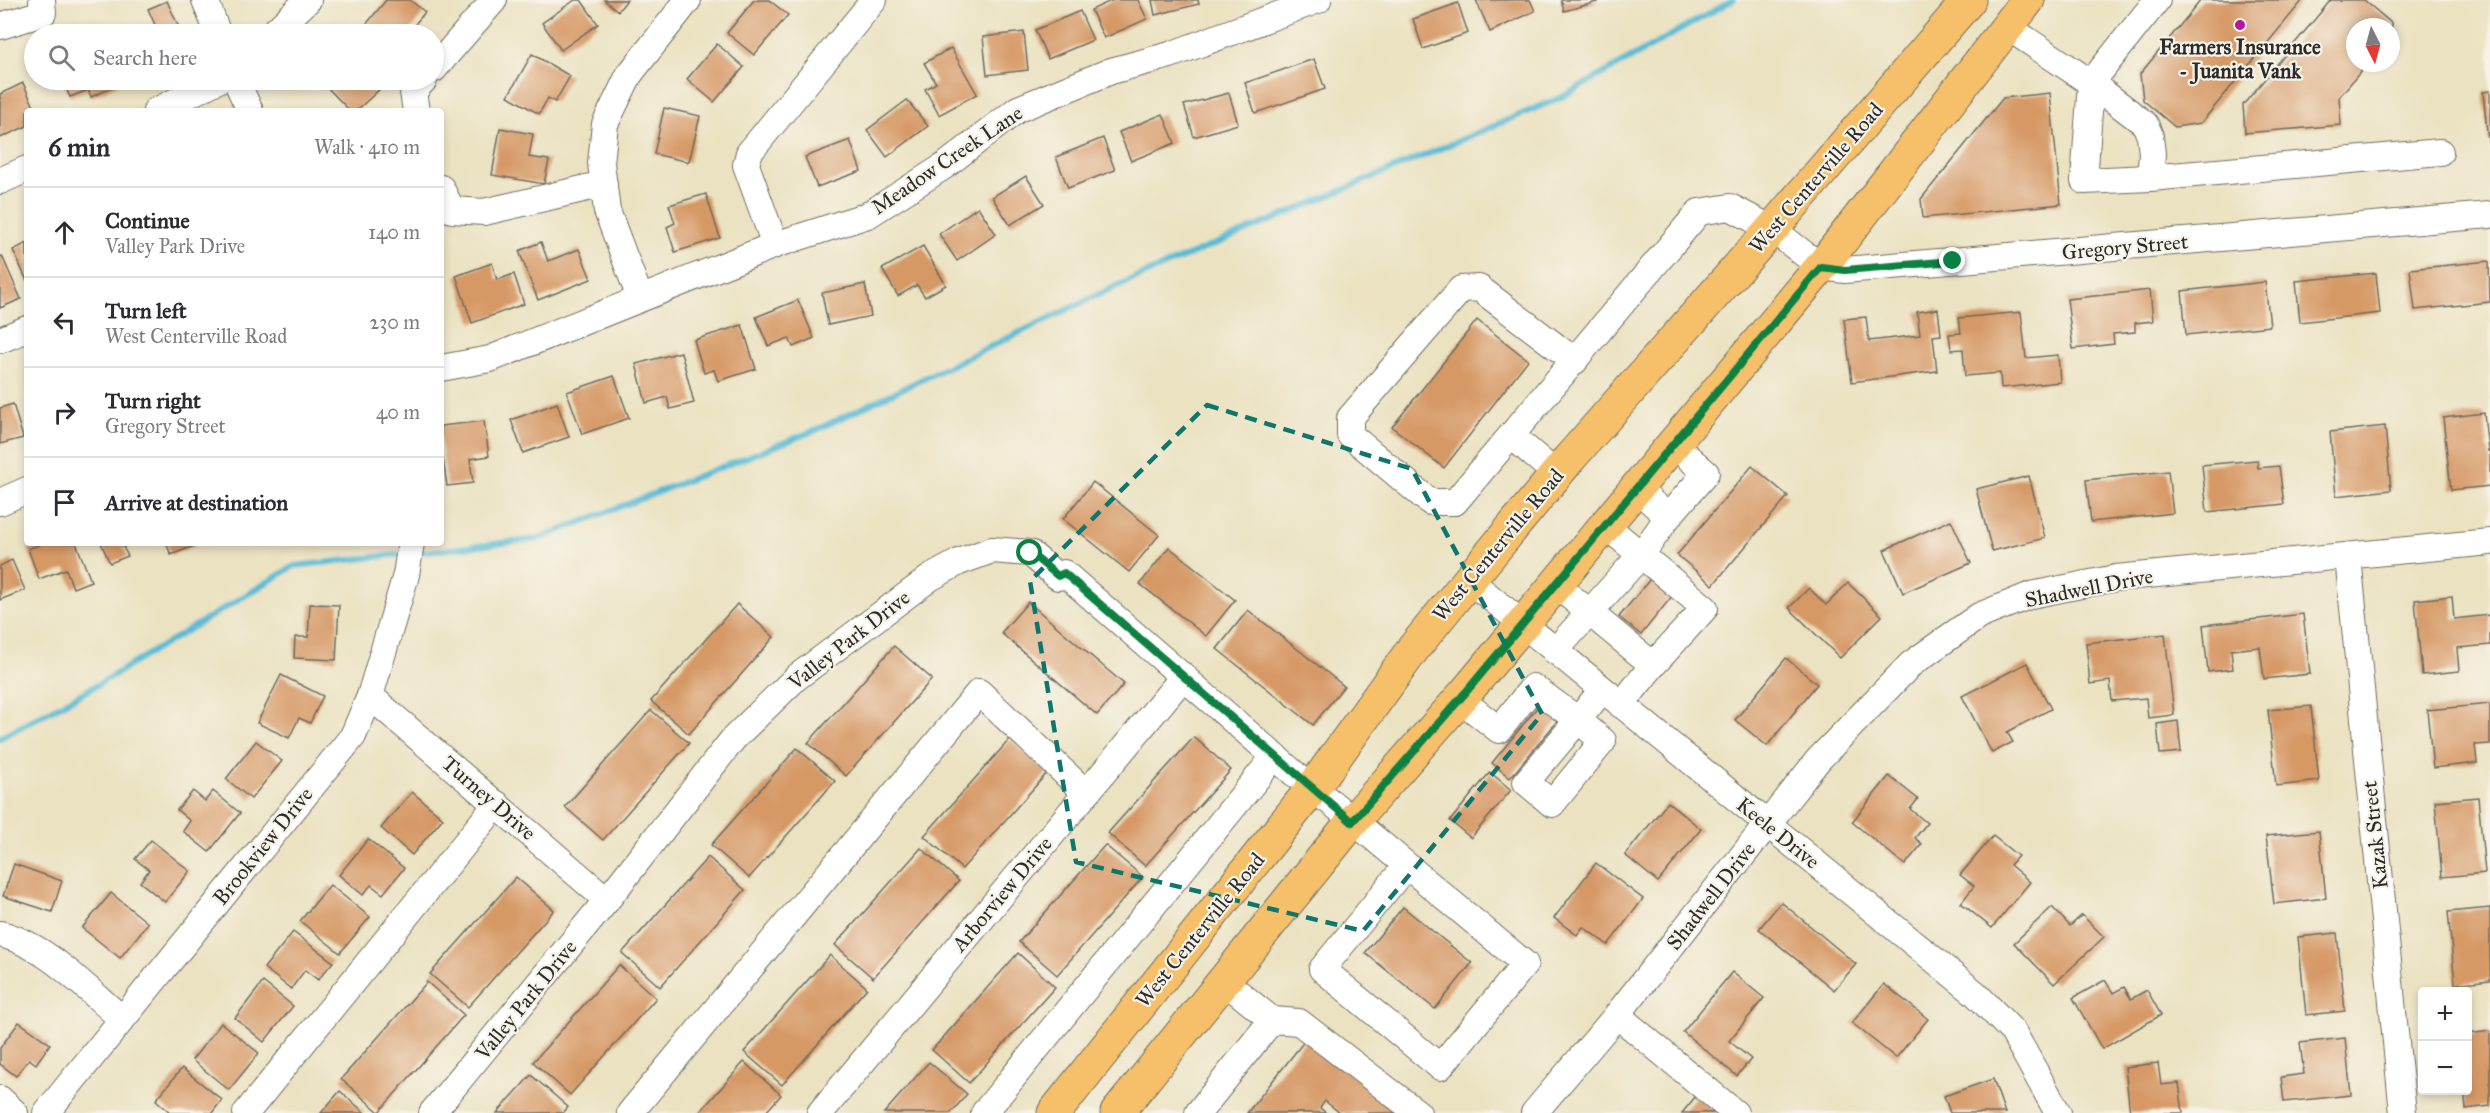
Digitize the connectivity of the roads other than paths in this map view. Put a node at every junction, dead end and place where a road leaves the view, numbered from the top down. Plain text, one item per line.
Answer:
1 (42, 0) edge
2 (205, 0) edge
3 (308, 0) edge
4 (494, 0) edge
5 (688, 0) edge
6 (874, 0) edge
7 (1318, 0) edge
8 (1969, 0) edge
9 (2028, 0) edge
10 (2157, 0) edge
11 (214, 24) edge
12 (283, 24) edge
13 (0, 26) edge
14 (2006, 26) junction
15 (444, 58) edge
16 (2091, 83) junction
17 (198, 90) edge
18 (241, 90) edge
19 (415, 90) edge
20 (162, 108) edge
21 (249, 108) edge
22 (416, 108) edge
23 (2440, 152) dead end
24 (24, 170) edge
25 (2150, 178) junction
26 (0, 181) edge
27 (604, 184) junction
28 (444, 194) edge
29 (2490, 215) edge
30 (1772, 230) junction
31 (775, 245) junction
32 (1821, 267) junction
33 (640, 298) junction
34 (24, 329) edge
35 (0, 340) edge
36 (1575, 361) junction
37 (444, 367) edge
38 (1512, 436) junction
39 (1673, 444) junction
40 (1557, 474) junction
41 (1636, 488) junction
42 (24, 491) edge
43 (0, 502) edge
44 (1668, 517) junction
45 (1605, 525) junction
46 (2490, 542) edge
47 (411, 546) edge
48 (1641, 555) junction
49 (2348, 556) junction
50 (1469, 580) junction
51 (1555, 584) junction
52 (1589, 613) junction
53 (1522, 624) junction
54 (1555, 651) junction
55 (1653, 665) junction
56 (1184, 676) junction
57 (370, 696) junction
58 (1612, 698) junction
59 (1460, 699) junction
60 (1275, 756) junction
61 (1312, 789) junction
62 (1086, 793) junction
63 (497, 804) junction
64 (1352, 822) junction
65 (1768, 824) junction
66 (1406, 866) junction
67 (607, 900) junction
68 (0, 934) edge
69 (1224, 981) junction
70 (1617, 1015) junction
71 (122, 1018) junction
72 (1272, 1020) junction
73 (0, 1099) edge
74 (15, 1113) edge
75 (46, 1113) edge
76 (246, 1113) edge
77 (432, 1113) edge
78 (630, 1113) edge
79 (820, 1113) edge
80 (984, 1113) edge
81 (1054, 1113) edge
82 (1117, 1113) edge
83 (1198, 1113) edge
84 (1418, 1113) edge
85 (1534, 1113) edge
86 (1735, 1113) edge
87 (2058, 1113) edge
88 (2403, 1113) edge

1 - 13 street
2 - 11 street
3 - 12 street
4 - 15 street
5 - 27 street
6 - 31 street
7 - 31 street, Meadow Creek Lane
8 - 14 main road
8 - 30 main road, West Centerville Road
9 - 14 main road
10 - 16 street
14 - 16 street
14 - 32 main road
16 - 25 street
16 - 25 street
17 - 20 street
18 - 21 street
19 - 22 street
23 - 25 street
24 - 26 street
27 - 28 street
27 - 33 street
29 - 32 street, Gregory Street
30 - 32 street
30 - 36 street
30 - 40 main road, West Centerville Road
31 - 33 street, Meadow Creek Lane
32 - 39 main road
33 - 37 street, Meadow Creek Lane
34 - 35 street
36 - 38 street
36 - 38 street
38 - 40 street
39 - 41 main road
39 - 44 street
40 - 50 main road, West Centerville Road
41 - 44 street
41 - 45 main road
42 - 43 street
44 - 48 street
45 - 48 street
45 - 51 main road
46 - 49 street, Shadwell Drive
47 - 57 street, Brookview Drive
48 - 52 street
48 - 55 street
49 - 65 street, Shadwell Drive
49 - 88 street, Kazak Street
50 - 53 street, Keele Drive
50 - 61 main road, West Centerville Road
51 - 52 street
51 - 53 main road
52 - 54 street
52 - 55 street
53 - 54 street, Keele Drive
53 - 59 main road
54 - 58 street, Keele Drive
55 - 58 street
56 - 60 street, Valley Park Drive
56 - 62 street, Arborview Drive
56 - 67 street, Valley Park Drive
57 - 63 street, Turney Drive
57 - 71 street, Brookview Drive
58 - 59 street
58 - 65 street, Keele Drive
59 - 64 main road
60 - 61 street, Valley Park Drive
60 - 80 street
61 - 64 street, Valley Park Drive
61 - 81 main road, West Centerville Road
62 - 78 street
62 - 79 street, Arborview Drive
63 - 67 street, Turney Drive
63 - 76 street
64 - 66 street, Valley Park Drive
64 - 69 main road
65 - 70 street, Shadwell Drive
65 - 87 street, Keele Drive
66 - 66 street, Valley Park Drive
67 - 77 street, Valley Park Drive
68 - 71 street
69 - 72 street
69 - 82 main road
70 - 85 street, Shadwell Drive
70 - 86 street
71 - 75 street, Brookview Drive
72 - 83 street
72 - 84 street
73 - 74 street

